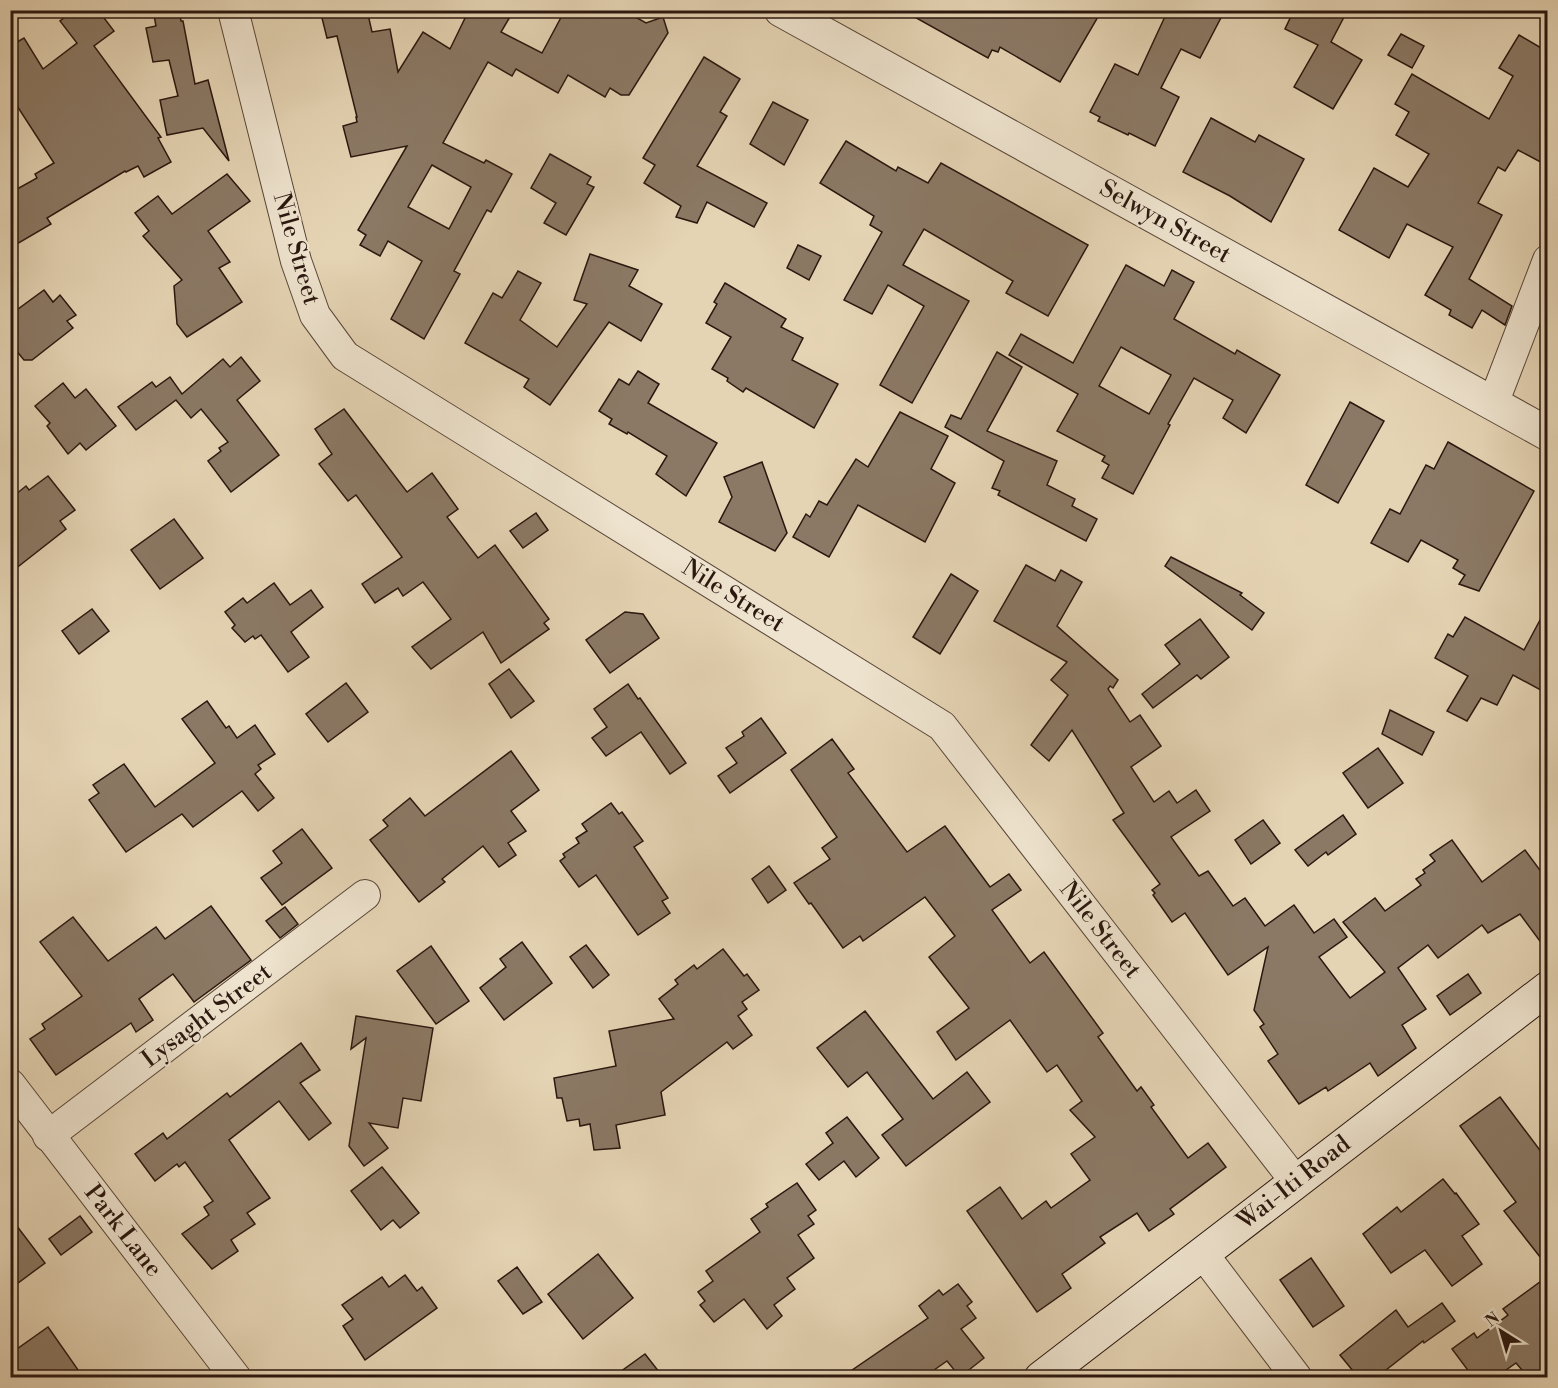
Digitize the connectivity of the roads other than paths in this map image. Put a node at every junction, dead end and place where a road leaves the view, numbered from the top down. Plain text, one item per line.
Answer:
1 (233, 10) edge
2 (782, 10) edge
3 (1548, 260) edge
4 (1493, 404) junction
5 (1548, 434) edge
6 (365, 896) dead end
7 (1548, 988) edge
8 (10, 1084) edge
9 (48, 1136) junction
10 (1296, 1182) junction
11 (1203, 1254) junction
12 (236, 1377) edge
13 (1041, 1377) edge
14 (1297, 1377) edge

1 - 10 street, Nile Street
2 - 4 street, Selwyn Street
3 - 4 street
4 - 5 street, Selwyn Street
6 - 9 street, Lysaght Street
7 - 10 street, Wai-Iti Road
8 - 9 street, Park Lane
9 - 12 street, Park Lane
10 - 11 street, Wai-Iti Road
11 - 13 street, Wai-Iti Road
11 - 14 street

